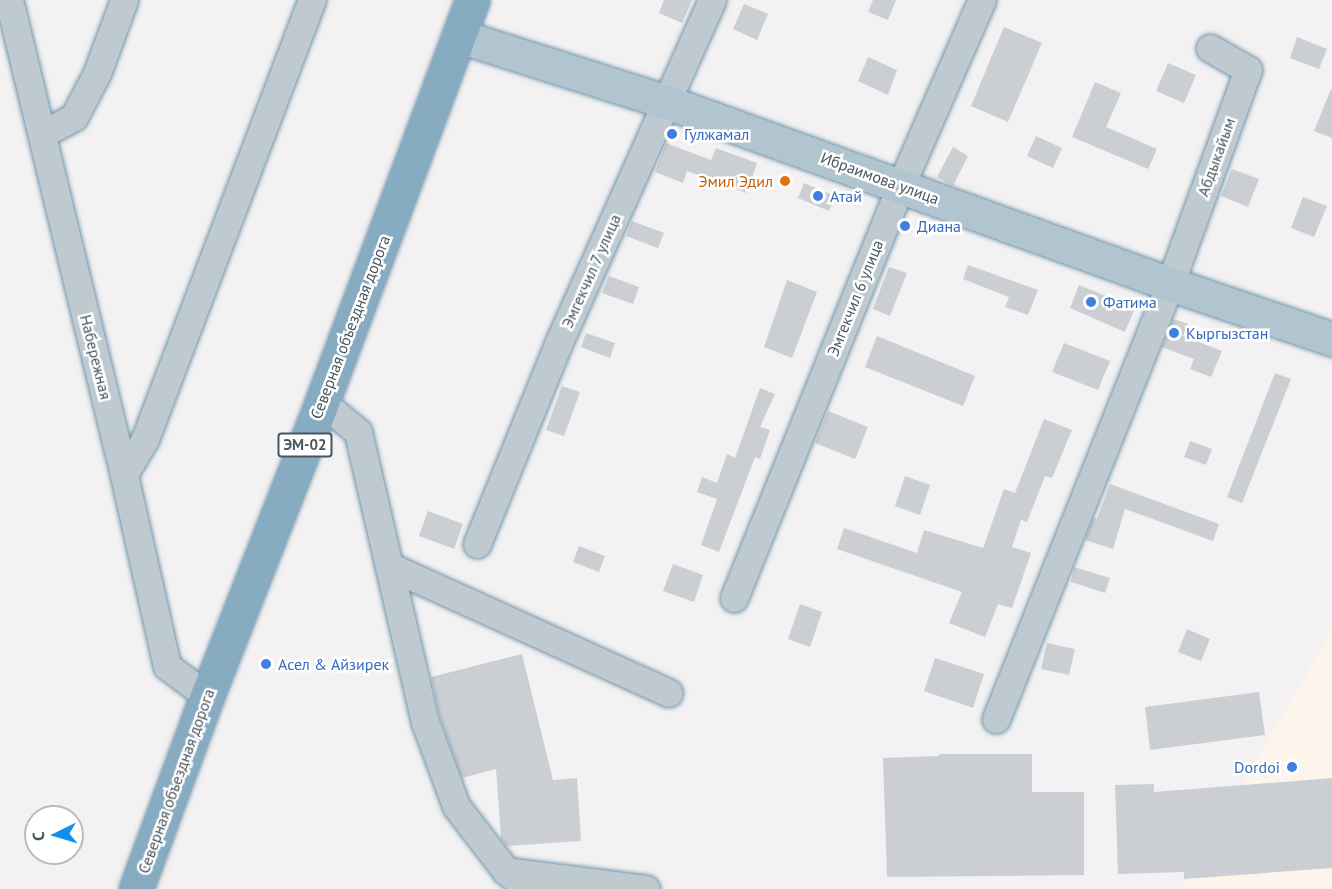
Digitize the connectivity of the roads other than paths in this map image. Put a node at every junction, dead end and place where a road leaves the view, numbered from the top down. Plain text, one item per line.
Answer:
1 (9, 0) edge
2 (124, 0) edge
3 (312, 0) edge
4 (472, 0) edge
5 (712, 0) edge
6 (982, 0) edge
7 (459, 36) junction
8 (1210, 48) dead end
9 (667, 102) junction
10 (42, 134) junction
11 (901, 185) junction
12 (1170, 284) junction
13 (1332, 339) edge
14 (322, 402) junction
15 (124, 474) junction
16 (477, 544) dead end
17 (389, 566) junction
18 (734, 598) dead end
19 (669, 693) dead end
20 (207, 696) junction
21 (996, 719) dead end
22 (503, 880) edge
23 (136, 889) edge
24 (528, 889) edge
25 (646, 889) edge

1 - 10 street, Набережная
2 - 10 street
3 - 15 street
4 - 7 highway, Северная объездная дорога / ЭМ-02
5 - 9 street, Эмгекчил 7 улица
6 - 11 street, Эмгекчил 6 улица
7 - 9 main road, Ибраимова улица
7 - 14 highway, Северная объездная дорога / ЭМ-02
8 - 12 street, Абдыкайым
9 - 11 main road, Ибраимова улица
9 - 16 street, Эмгекчил 7 улица
10 - 15 street, Набережная
11 - 12 main road, Ибраимова улица
11 - 18 street, Эмгекчил 6 улица
12 - 13 main road, Ибраимова улица
12 - 21 street
14 - 17 street
14 - 20 highway, Северная объездная дорога / ЭМ-02
15 - 20 street, Набережная
17 - 19 street
17 - 22 street
20 - 23 highway, Северная объездная дорога / ЭМ-02
22 - 24 street
22 - 25 street

